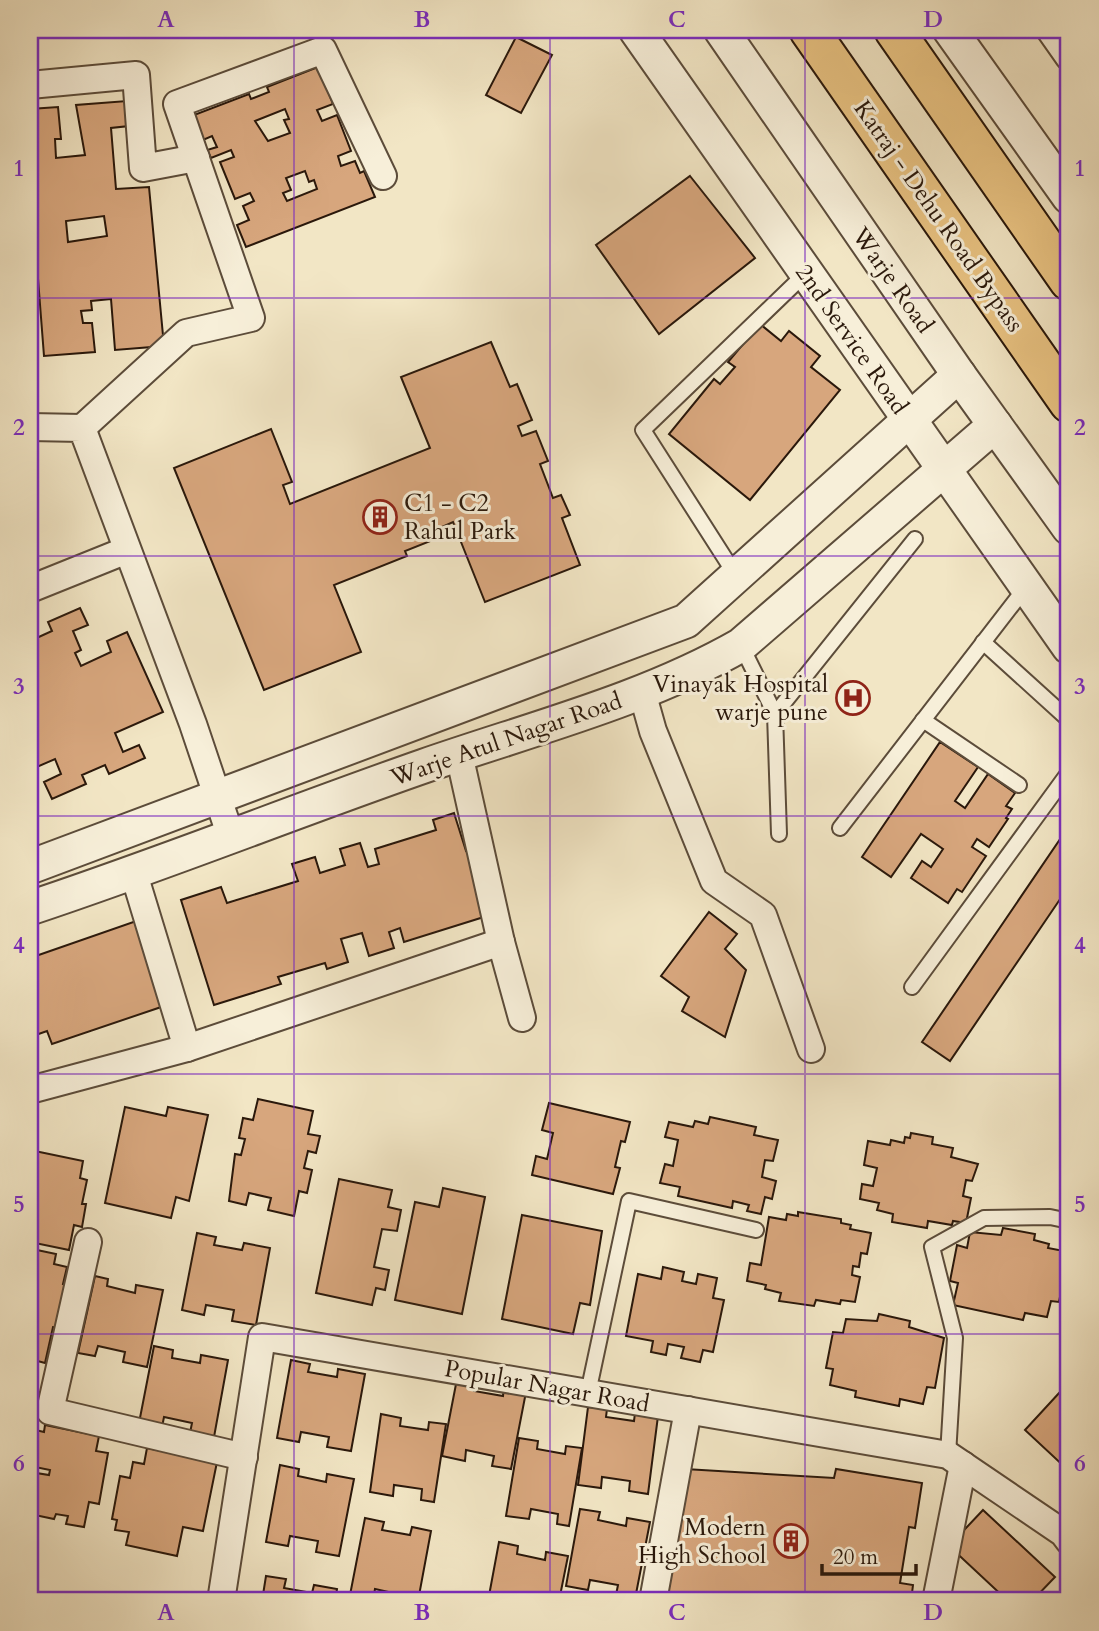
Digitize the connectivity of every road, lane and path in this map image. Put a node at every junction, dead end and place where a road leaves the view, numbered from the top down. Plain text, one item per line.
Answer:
1 (636, 30) edge
2 (720, 30) edge
3 (809, 30) edge
4 (894, 30) edge
5 (950, 30) edge
6 (1050, 30) edge
7 (1069, 57) edge
8 (30, 85) edge
9 (196, 158) junction
10 (383, 176) dead end
11 (1069, 197) edge
12 (806, 273) junction
13 (1069, 281) edge
14 (958, 375) junction
15 (1069, 403) edge
16 (908, 421) junction
17 (995, 425) junction
18 (30, 427) edge
19 (82, 428) junction
20 (943, 467) junction
21 (1069, 528) edge
22 (915, 540) dead end
23 (127, 550) junction
24 (735, 574) junction
25 (1027, 586) junction
26 (30, 589) edge
27 (686, 621) junction
28 (983, 642) junction
29 (741, 645) junction
30 (1069, 647) edge
31 (709, 663) junction
32 (642, 692) junction
33 (775, 714) junction
34 (923, 720) junction
35 (1069, 720) edge
36 (459, 754) junction
37 (1069, 772) edge
38 (1019, 785) dead end
39 (219, 799) junction
40 (840, 828) dead end
41 (779, 834) dead end
42 (231, 837) junction
43 (30, 867) edge
44 (134, 874) junction
45 (30, 908) edge
46 (501, 942) junction
47 (912, 987) dead end
48 (522, 1018) dead end
49 (187, 1048) junction
50 (811, 1049) dead end
51 (30, 1090) edge
52 (1069, 1221) edge
53 (755, 1230) dead end
54 (88, 1242) dead end
55 (588, 1393) junction
56 (688, 1410) junction
57 (244, 1457) junction
58 (956, 1460) junction
59 (1069, 1542) edge
60 (221, 1601) edge
61 (653, 1601) edge
62 (936, 1601) edge

1 - 12 street, 2nd Service Road
2 - 14 street, Warje Road
3 - 15 highway, Katraj - Dehu Road Bypass
4 - 13 highway
5 - 11 street
6 - 7 street
8 - 9 street
9 - 10 street
9 - 19 street
12 - 16 street, 2nd Service Road
12 - 24 lane
14 - 16 street, Warje Atul Nagar Road
14 - 17 street, Warje Road
16 - 20 street, 2nd Service Road
16 - 24 street, Warje Atul Nagar Road
17 - 20 street, Warje Atul Nagar Road
17 - 21 street, Warje Road
18 - 19 street
19 - 23 street
20 - 25 street, 2nd Service Road
20 - 29 street, Warje Atul Nagar Road
22 - 33 lane
23 - 26 street
23 - 39 street
24 - 27 street, Warje Atul Nagar Road
25 - 28 lane
25 - 30 street, 2nd Service Road
27 - 31 street
27 - 39 street, Warje Atul Nagar Road
28 - 34 lane
28 - 35 lane
29 - 31 street, Warje Atul Nagar Road
29 - 33 lane
31 - 32 street, Warje Atul Nagar Road
32 - 36 street, Warje Atul Nagar Road
32 - 50 street
33 - 41 lane
34 - 38 lane
34 - 40 lane
36 - 42 street, Warje Atul Nagar Road
36 - 46 street
37 - 47 lane
39 - 42 street
39 - 43 street, Warje Atul Nagar Road
42 - 44 street, Warje Atul Nagar Road
44 - 45 street, Warje Atul Nagar Road
44 - 49 street
46 - 48 street
46 - 49 street
49 - 51 street
52 - 58 lane
53 - 55 lane
54 - 57 street
55 - 56 street, Popular Nagar Road
55 - 57 street, Popular Nagar Road
56 - 58 street, Popular Nagar Road
56 - 61 street
57 - 60 street, Popular Nagar Road
58 - 59 street, Popular Nagar Road
58 - 62 street

